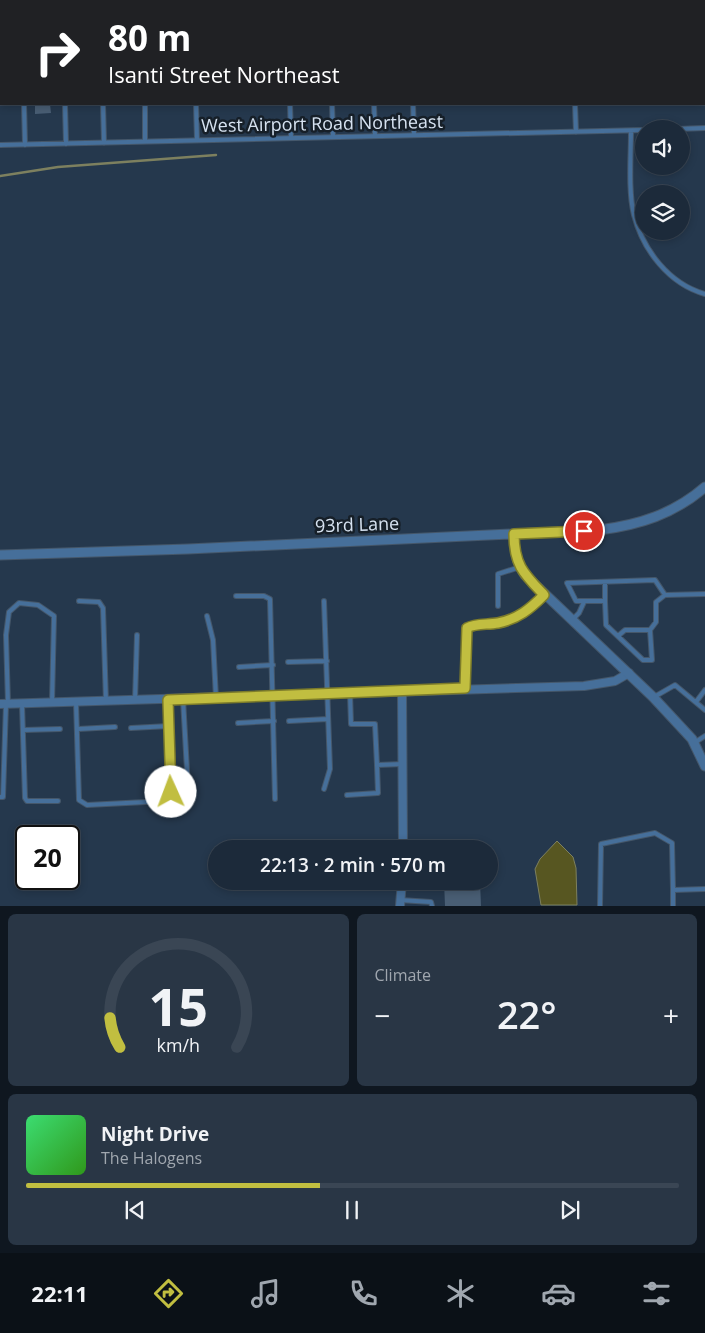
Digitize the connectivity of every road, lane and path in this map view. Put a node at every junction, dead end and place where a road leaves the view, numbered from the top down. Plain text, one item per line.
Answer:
1 (705, 86) edge
2 (705, 94) edge
3 (24, 105) edge
4 (64, 105) edge
5 (104, 105) edge
6 (145, 105) edge
7 (196, 105) edge
8 (290, 105) edge
9 (332, 105) edge
10 (374, 105) edge
11 (413, 105) edge
12 (575, 105) edge
13 (705, 128) edge
14 (690, 129) edge
15 (631, 130) junction
16 (635, 130) edge
17 (576, 132) junction
18 (414, 135) junction
19 (333, 136) junction
20 (375, 136) junction
21 (291, 137) junction
22 (196, 140) junction
23 (145, 141) junction
24 (104, 143) junction
25 (66, 144) junction
26 (0, 145) edge
27 (24, 145) junction
28 (705, 294) edge
29 (705, 487) edge
30 (514, 534) junction
31 (0, 555) edge
32 (520, 567) junction
33 (605, 582) junction
34 (664, 594) junction
35 (705, 594) edge
36 (544, 595) junction
37 (236, 596) dead end
38 (79, 601) dead end
39 (324, 601) dead end
40 (605, 601) junction
41 (584, 602) junction
42 (498, 606) dead end
43 (207, 616) dead end
44 (572, 620) junction
45 (650, 630) junction
46 (138, 635) dead end
47 (618, 636) junction
48 (327, 660) junction
49 (288, 662) dead end
50 (272, 665) junction
51 (239, 667) dead end
52 (629, 673) junction
53 (7, 674) junction
54 (0, 675) edge
55 (465, 688) junction
56 (402, 690) junction
57 (705, 690) edge
58 (350, 693) junction
59 (328, 694) junction
60 (274, 696) junction
61 (653, 697) junction
62 (216, 698) junction
63 (183, 699) junction
64 (168, 700) junction
65 (135, 701) junction
66 (76, 702) junction
67 (106, 702) junction
68 (696, 702) junction
69 (52, 703) junction
70 (5, 704) edge
71 (22, 704) junction
72 (705, 710) edge
73 (328, 719) junction
74 (274, 721) junction
75 (290, 721) dead end
76 (238, 723) dead end
77 (169, 726) junction
78 (115, 727) dead end
79 (131, 728) dead end
80 (60, 729) dead end
81 (78, 729) junction
82 (23, 730) junction
83 (2, 734) edge
84 (705, 736) edge
85 (694, 743) junction
86 (403, 764) junction
87 (377, 765) junction
88 (705, 766) edge
89 (324, 789) dead end
90 (347, 795) dead end
91 (0, 798) edge
92 (275, 799) dead end
93 (58, 801) dead end
94 (189, 806) dead end
95 (403, 840) edge
96 (705, 889) edge
97 (401, 890) edge
98 (673, 890) junction
99 (400, 903) edge
100 (432, 906) edge
101 (600, 906) edge
102 (673, 906) edge

1 - 2 lane
3 - 27 lane
4 - 25 lane
5 - 24 lane
6 - 23 lane
7 - 22 lane
8 - 21 lane
9 - 19 lane
10 - 20 lane
11 - 18 lane
12 - 17 lane
13 - 14 lane
15 - 16 lane, West Airport Road Northeast
15 - 17 lane, West Airport Road Northeast
15 - 28 lane
17 - 18 lane, West Airport Road Northeast
18 - 20 lane, West Airport Road Northeast
19 - 20 lane, West Airport Road Northeast
19 - 21 lane, West Airport Road Northeast
21 - 22 lane, West Airport Road Northeast
22 - 23 lane, West Airport Road Northeast
23 - 24 lane, West Airport Road Northeast
24 - 25 lane, West Airport Road Northeast
25 - 27 lane, West Airport Road Northeast
26 - 27 lane, West Airport Road Northeast
29 - 30 street, 93rd Lane
30 - 31 street, 93rd Lane
30 - 32 street
32 - 36 street
32 - 42 lane
33 - 34 lane
33 - 40 lane
33 - 41 lane
34 - 35 lane
34 - 45 lane
36 - 44 street
36 - 55 lane
37 - 50 lane
38 - 67 lane
39 - 48 lane
40 - 41 lane
40 - 47 lane
41 - 44 lane
43 - 62 lane
44 - 52 street
45 - 47 lane
45 - 47 lane
46 - 65 lane
48 - 49 lane
48 - 59 lane
50 - 51 lane
50 - 60 lane
52 - 55 street
52 - 61 street
53 - 54 lane
53 - 69 lane
53 - 70 lane
55 - 56 street
56 - 58 street
56 - 86 street
57 - 68 lane
58 - 59 street
58 - 87 lane
59 - 60 street
59 - 73 lane
60 - 62 street
60 - 74 lane
61 - 68 lane
61 - 85 street
62 - 63 street
63 - 64 street
63 - 94 lane
64 - 65 street
64 - 77 lane
65 - 67 street
66 - 67 street
66 - 69 street
66 - 81 lane
68 - 72 lane
69 - 71 street
70 - 71 street
70 - 83 lane
71 - 82 lane
73 - 75 lane
73 - 89 lane
74 - 76 lane
74 - 92 lane
77 - 79 lane
77 - 81 lane
78 - 81 lane
80 - 82 lane
82 - 93 lane
83 - 91 lane
84 - 85 lane
85 - 88 street
86 - 87 lane
86 - 95 street
87 - 90 lane
96 - 98 lane
97 - 99 street
98 - 101 lane
98 - 102 lane
99 - 100 lane

